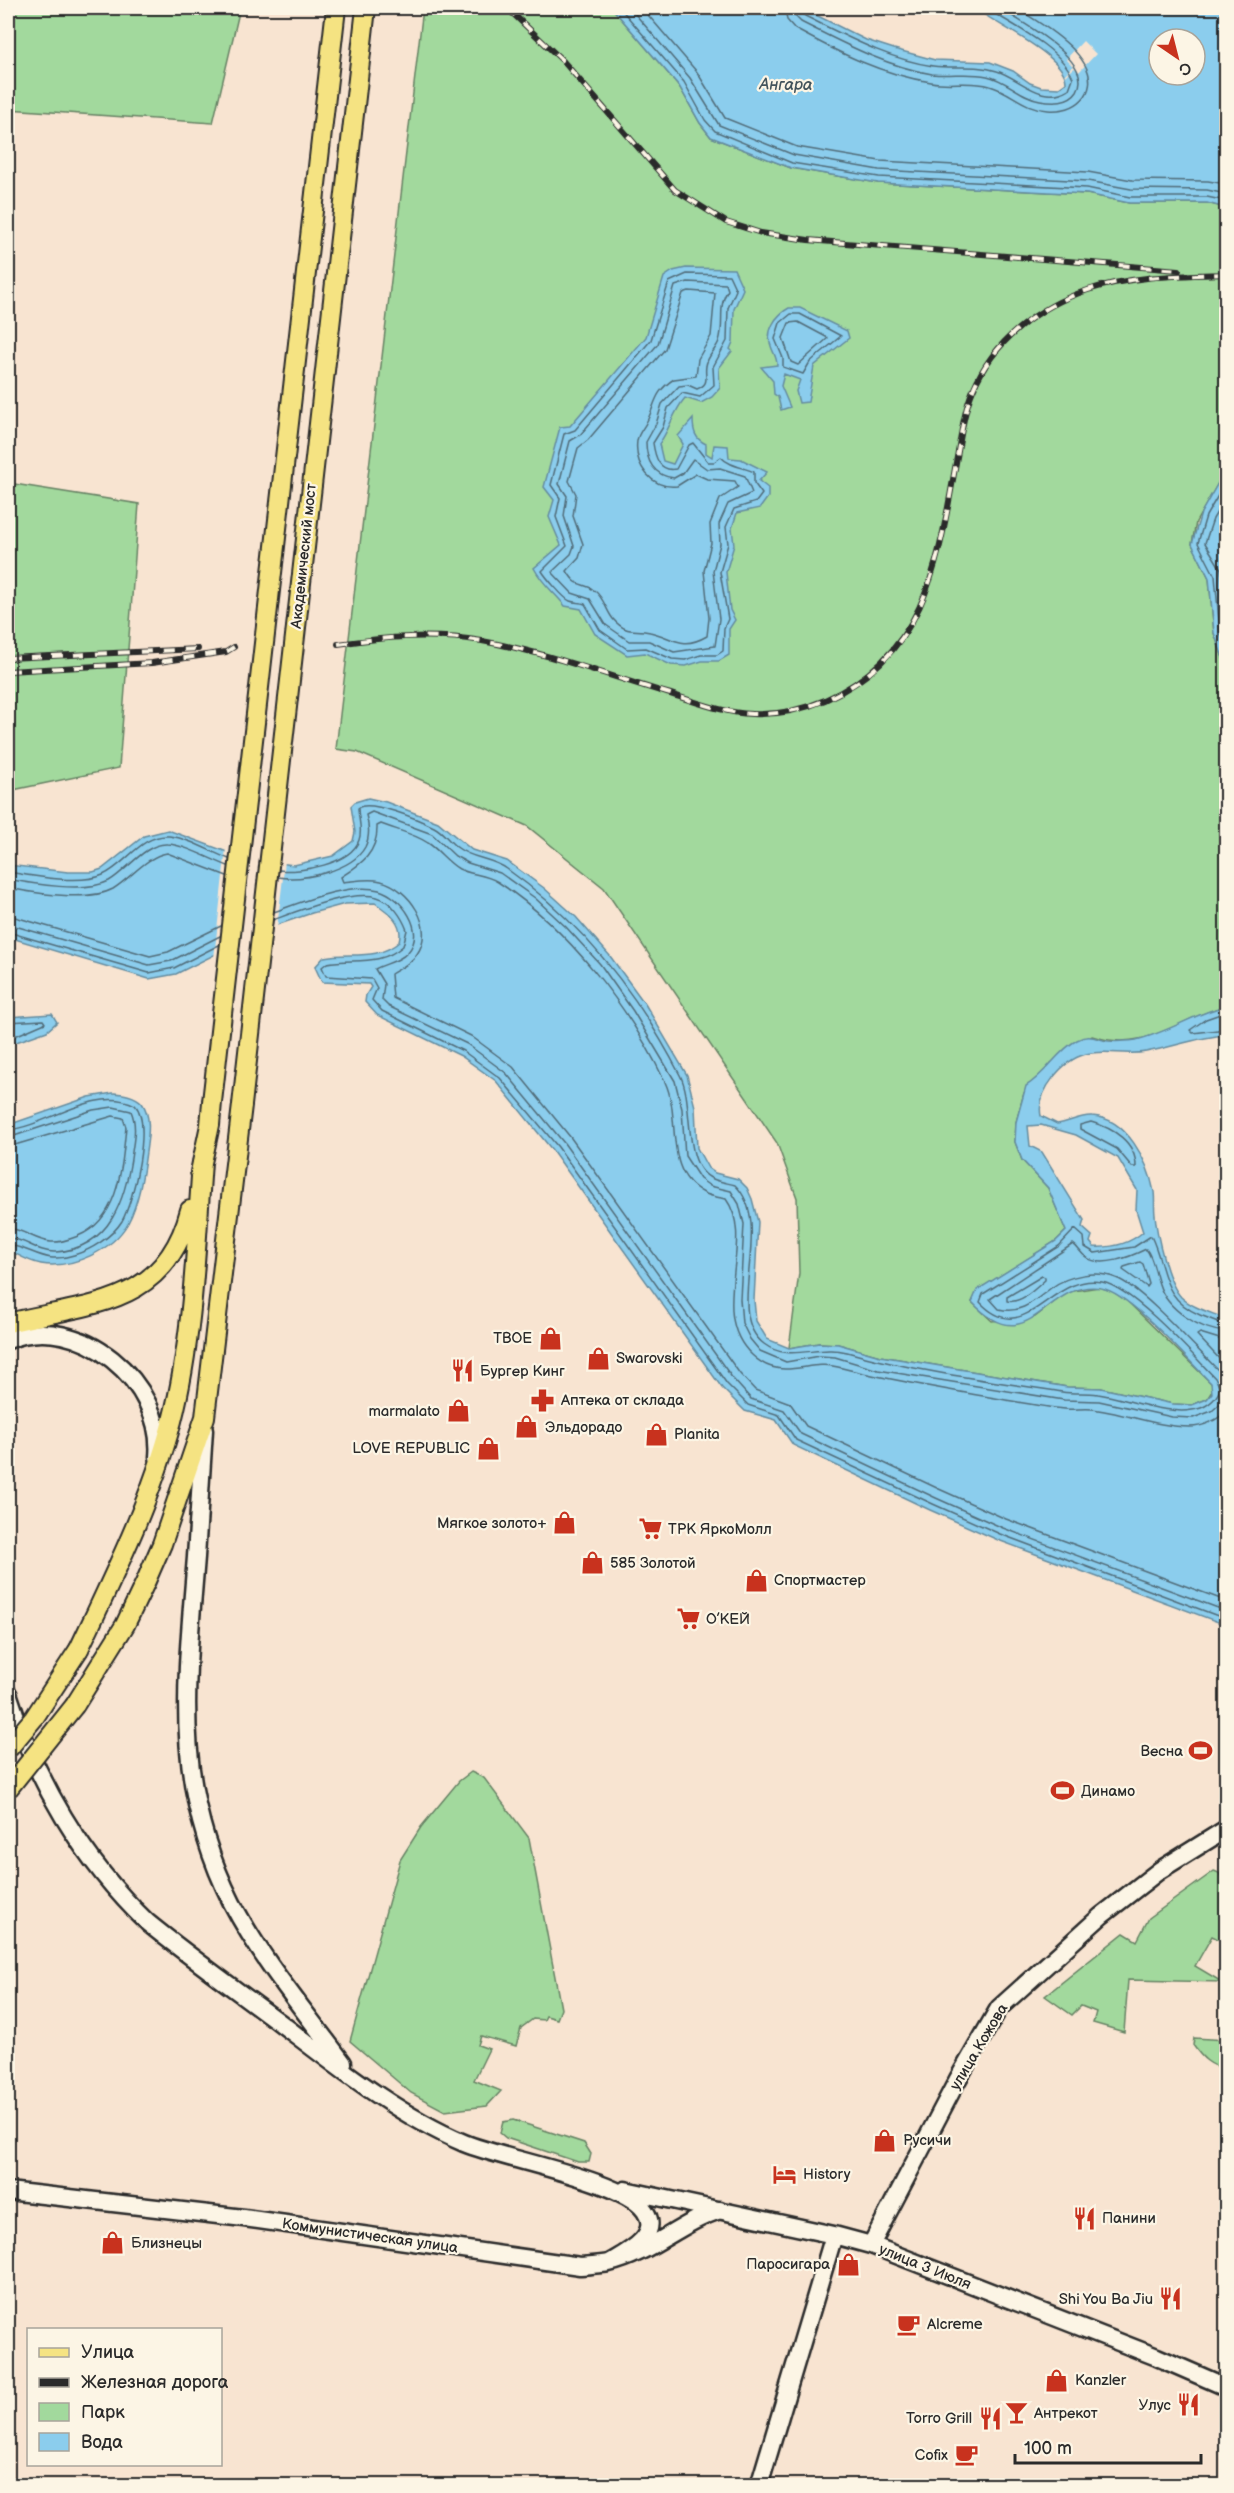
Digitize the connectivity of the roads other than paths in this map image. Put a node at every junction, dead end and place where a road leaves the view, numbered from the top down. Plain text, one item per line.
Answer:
1 (336, 8) edge
2 (366, 8) edge
3 (202, 1162) junction
4 (8, 1323) edge
5 (8, 1340) edge
6 (205, 1417) junction
7 (157, 1465) junction
8 (8, 1693) edge
9 (8, 1749) edge
10 (8, 1789) edge
11 (1227, 1829) edge
12 (355, 2079) junction
13 (612, 2187) junction
14 (8, 2191) edge
15 (720, 2210) junction
16 (834, 2235) junction
17 (871, 2245) junction
18 (609, 2263) junction
19 (1227, 2386) edge
20 (759, 2486) edge

1 - 3 main road, Академический мост, bridge
2 - 6 main road, Академический мост, bridge
3 - 4 main road
3 - 7 main road
5 - 7 main road
6 - 10 main road, Академический мост, bridge
6 - 12 main road
7 - 9 main road, bridge
8 - 12 main road
11 - 17 main road, улица Кожова
12 - 13 main road
13 - 15 main road, улица 3 Июля
13 - 18 main road
14 - 18 main road, Коммунистическая улица
15 - 16 main road, улица 3 Июля
15 - 18 main road, Коммунистическая улица
16 - 17 main road, улица 3 Июля
16 - 20 main road
17 - 19 main road, улица 3 Июля

